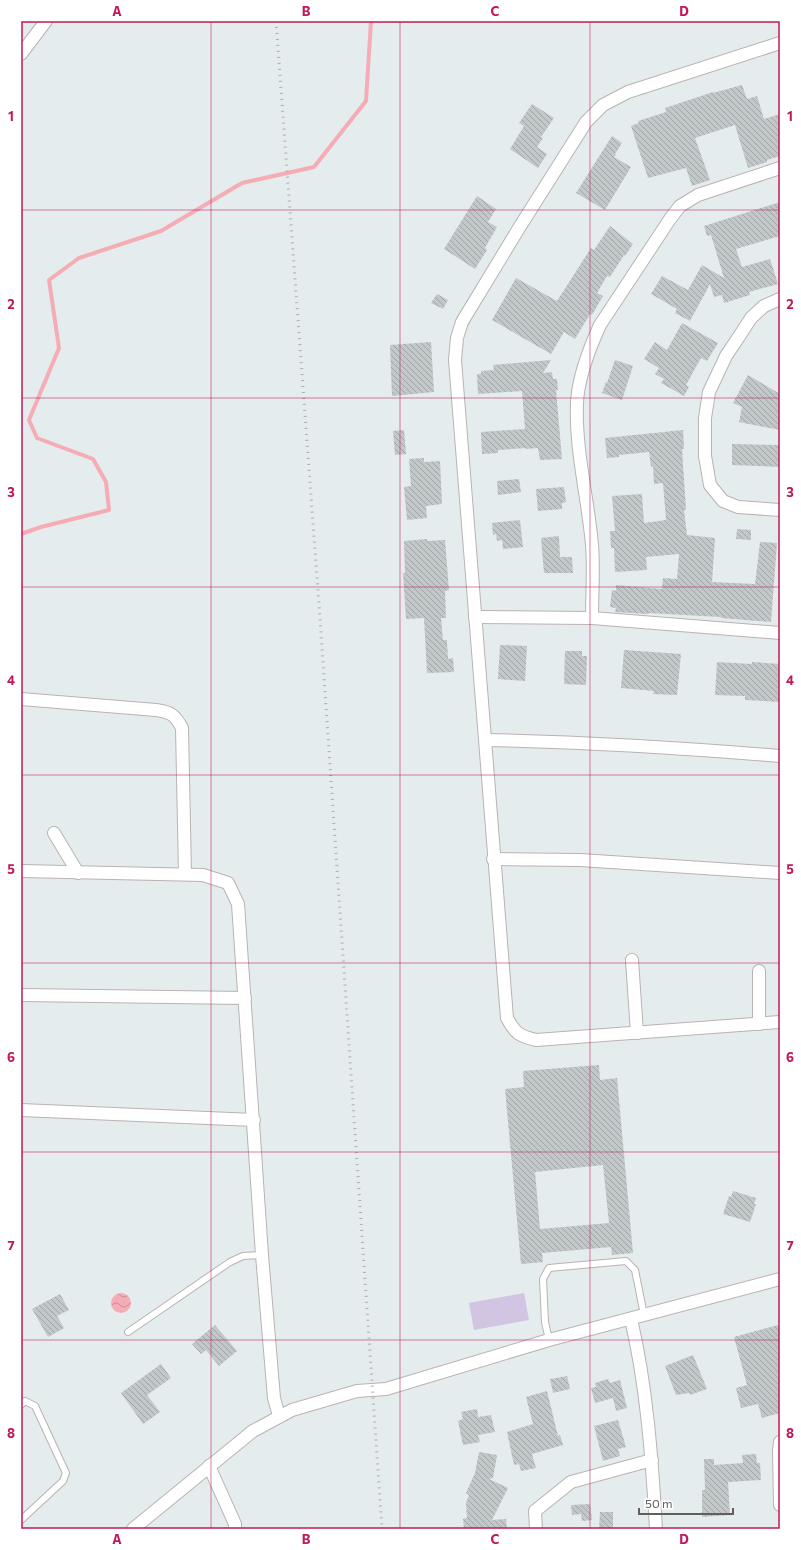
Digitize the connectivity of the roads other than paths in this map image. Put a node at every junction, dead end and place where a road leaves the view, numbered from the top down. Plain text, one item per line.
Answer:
1 (46, 21) edge
2 (780, 43) edge
3 (21, 54) edge
4 (780, 168) edge
5 (780, 299) edge
6 (780, 510) edge
7 (475, 617) junction
8 (592, 618) junction
9 (780, 633) edge
10 (21, 699) edge
11 (486, 740) junction
12 (780, 756) edge
13 (54, 833) dead end
14 (493, 859) junction
15 (21, 871) edge
16 (78, 873) junction
17 (780, 873) edge
18 (185, 874) junction
19 (632, 960) dead end
20 (760, 971) dead end
21 (21, 995) edge
22 (245, 998) junction
23 (780, 1022) edge
24 (759, 1024) junction
25 (637, 1033) junction
26 (21, 1110) edge
27 (254, 1120) junction
28 (262, 1255) junction
29 (780, 1279) edge
30 (644, 1315) junction
31 (631, 1319) junction
32 (128, 1332) dead end
33 (549, 1340) junction
34 (21, 1405) edge
35 (279, 1416) junction
36 (780, 1442) edge
37 (652, 1460) junction
38 (209, 1466) junction
39 (780, 1505) edge
40 (21, 1520) edge
41 (133, 1529) edge
42 (235, 1529) edge
43 (536, 1529) edge
44 (656, 1529) edge

1 - 3 street
2 - 7 street
4 - 8 street
5 - 6 street
7 - 8 street
7 - 11 street
8 - 9 street
10 - 18 street
11 - 12 street
11 - 14 street
13 - 16 street
14 - 17 street
14 - 25 street
15 - 16 street
16 - 18 street
18 - 22 street
19 - 25 street
20 - 24 street
21 - 22 street
22 - 27 street
23 - 24 street
24 - 25 street
26 - 27 street
27 - 28 street
28 - 32 lane
28 - 35 street
29 - 30 street
30 - 31 street
30 - 33 lane
31 - 33 street
31 - 37 street
33 - 35 street
34 - 40 lane
35 - 38 street
36 - 39 street
37 - 43 street
37 - 44 street
38 - 41 street
38 - 42 street

